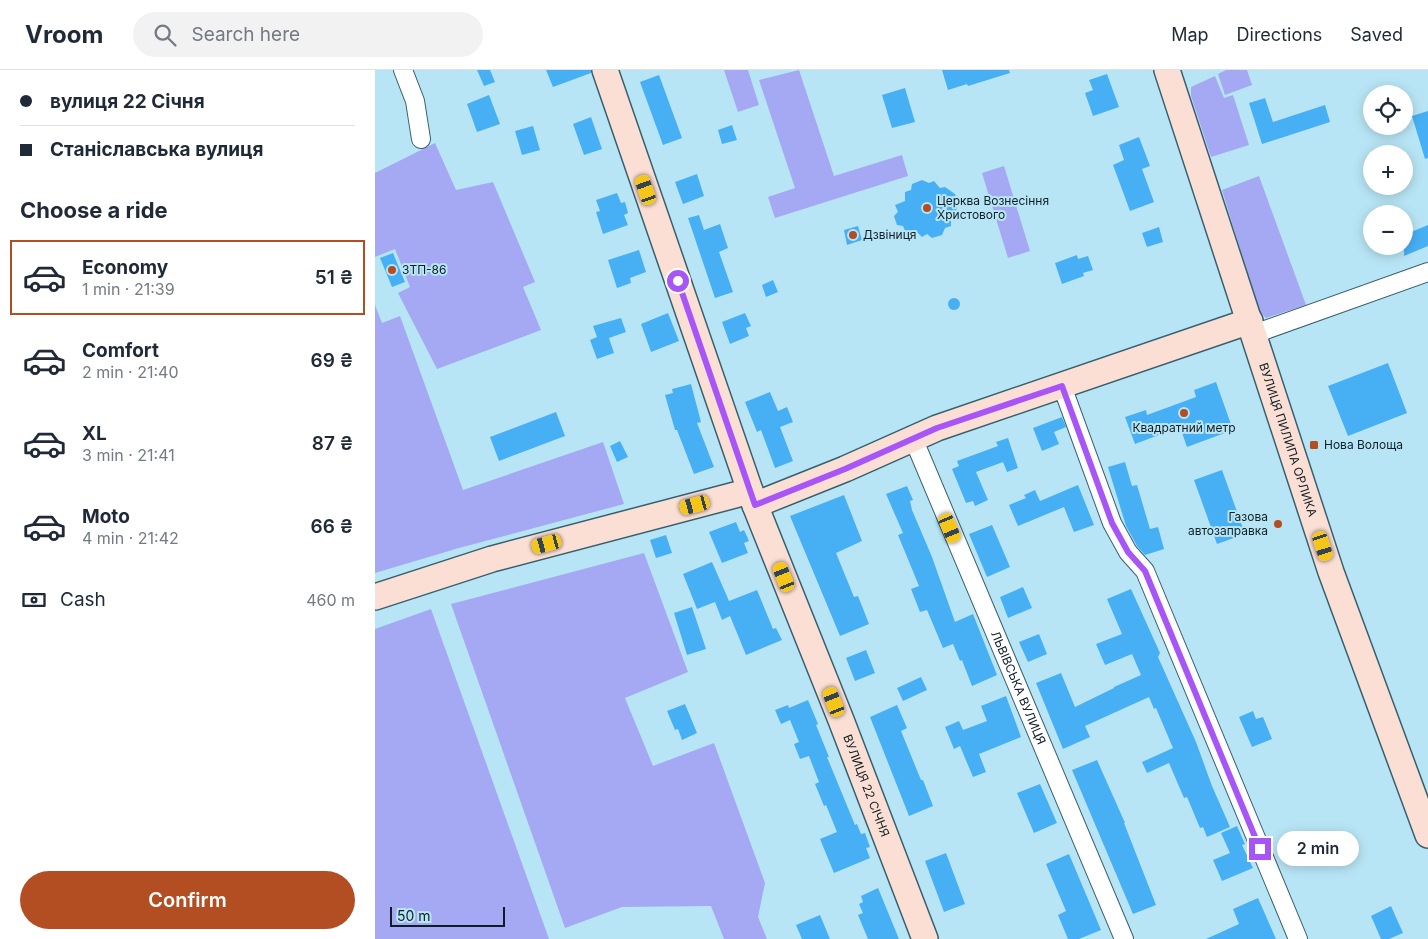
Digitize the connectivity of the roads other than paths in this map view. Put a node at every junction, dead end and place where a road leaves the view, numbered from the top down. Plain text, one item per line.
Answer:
1 (403, 70) edge
2 (605, 70) edge
3 (1167, 70) edge
4 (421, 139) dead end
5 (1428, 272) edge
6 (1252, 328) junction
7 (1062, 386) junction
8 (913, 438) junction
9 (753, 498) junction
10 (375, 597) edge
11 (1428, 835) edge
12 (925, 939) edge
13 (1124, 939) edge
14 (1298, 939) edge

1 - 4 street
2 - 9 street, ВУЛИЦЯ 22 СІЧНЯ
3 - 6 street, ВУЛИЦЯ ПИЛИПА ОРЛИКА
5 - 6 street
6 - 7 street
6 - 11 street, ВУЛИЦЯ ПИЛИПА ОРЛИКА
7 - 8 street
7 - 14 street
8 - 9 street
8 - 13 street, ЛЬВІВСЬКА ВУЛИЦЯ
9 - 10 street
9 - 12 street, ВУЛИЦЯ 22 СІЧНЯ

